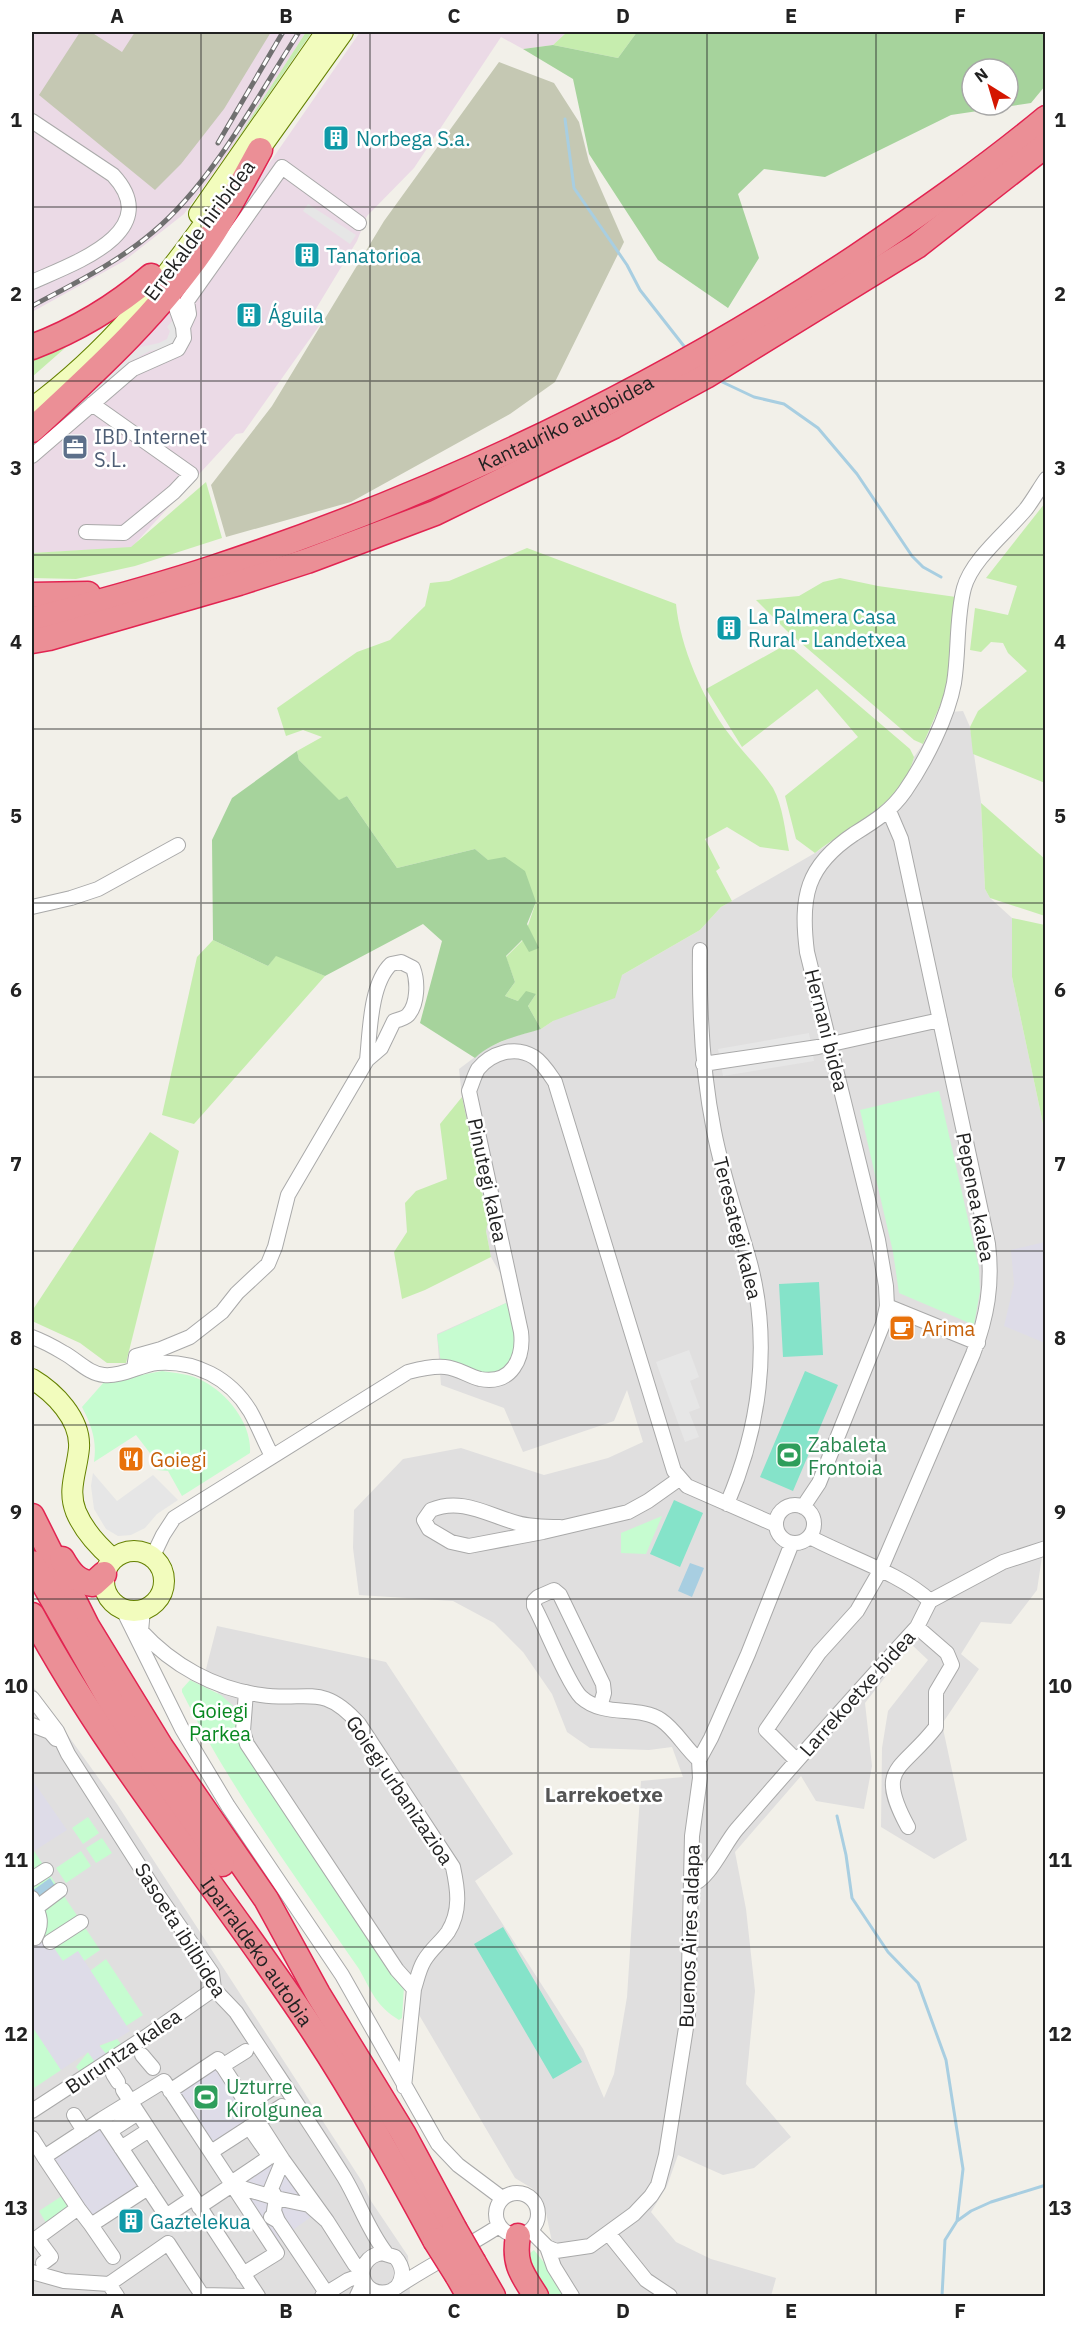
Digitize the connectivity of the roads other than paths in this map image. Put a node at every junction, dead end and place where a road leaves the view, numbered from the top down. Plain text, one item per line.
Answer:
1 (344, 32) edge
2 (324, 34) edge
3 (1046, 118) edge
4 (32, 121) edge
5 (1046, 144) edge
6 (260, 150) junction
7 (359, 223) dead end
8 (217, 243) junction
9 (151, 276) junction
10 (32, 282) edge
11 (171, 290) junction
12 (794, 311) junction
13 (183, 327) junction
14 (32, 347) edge
15 (32, 392) edge
16 (92, 404) junction
17 (610, 415) junction
18 (39, 421) edge
19 (32, 456) edge
20 (1046, 479) edge
21 (86, 531) dead end
22 (126, 594) junction
23 (32, 595) edge
24 (32, 620) edge
25 (37, 642) edge
26 (889, 811) junction
27 (178, 845) dead end
28 (32, 908) edge
29 (700, 950) dead end
30 (940, 1020) junction
31 (831, 1044) junction
32 (367, 1060) junction
33 (703, 1064) junction
34 (887, 1306) junction
35 (32, 1337) edge
36 (978, 1343) junction
37 (134, 1368) junction
38 (32, 1379) edge
39 (273, 1456) junction
40 (679, 1479) junction
41 (32, 1502) edge
42 (727, 1504) junction
43 (803, 1507) junction
44 (32, 1516) edge
45 (502, 1518) junction
46 (776, 1525) junction
47 (560, 1527) junction
48 (810, 1537) junction
49 (500, 1540) junction
50 (792, 1544) junction
51 (1046, 1548) edge
52 (152, 1558) junction
53 (32, 1563) edge
54 (109, 1567) junction
55 (880, 1571) junction
56 (930, 1601) junction
57 (123, 1610) junction
58 (143, 1610) junction
59 (32, 1615) edge
60 (917, 1627) junction
61 (32, 1628) edge
62 (141, 1631) junction
63 (174, 1660) junction
64 (158, 1680) junction
65 (246, 1692) junction
66 (33, 1704) edge
67 (600, 1707) junction
68 (92, 1715) junction
69 (32, 1725) edge
70 (66, 1750) junction
71 (699, 1760) junction
72 (796, 1760) junction
73 (908, 1827) dead end
74 (46, 1870) dead end
75 (32, 1879) edge
76 (691, 1885) junction
77 (60, 1890) dead end
78 (33, 1906) edge
79 (81, 1922) dead end
80 (35, 1938) dead end
81 (50, 1942) dead end
82 (214, 1989) junction
83 (414, 1989) junction
84 (318, 1994) junction
85 (410, 2042) junction
86 (382, 2044) junction
87 (246, 2051) dead end
88 (142, 2055) dead end
89 (222, 2066) junction
90 (153, 2068) dead end
91 (404, 2087) junction
92 (271, 2089) dead end
93 (170, 2091) junction
94 (124, 2092) junction
95 (247, 2105) junction
96 (282, 2106) dead end
97 (33, 2107) edge
98 (74, 2115) dead end
99 (102, 2119) junction
100 (254, 2124) junction
101 (149, 2130) junction
102 (84, 2131) junction
103 (110, 2132) junction
104 (32, 2138) edge
105 (121, 2148) junction
106 (211, 2152) junction
107 (277, 2156) junction
108 (44, 2157) junction
109 (231, 2184) junction
110 (148, 2188) junction
111 (276, 2198) junction
112 (502, 2198) junction
113 (196, 2202) junction
114 (78, 2208) junction
115 (278, 2221) junction
116 (327, 2221) junction
117 (257, 2223) junction
118 (91, 2225) junction
119 (516, 2231) junction
120 (371, 2233) junction
121 (445, 2234) junction
122 (609, 2234) junction
123 (546, 2247) junction
124 (386, 2253) junction
125 (113, 2257) dead end
126 (399, 2261) junction
127 (43, 2263) dead end
128 (426, 2269) junction
129 (466, 2269) junction
130 (32, 2272) edge
131 (243, 2274) junction
132 (364, 2278) edge
133 (109, 2284) junction
134 (397, 2287) junction
135 (323, 2292) edge
136 (117, 2296) edge
137 (201, 2296) edge
138 (249, 2296) edge
139 (258, 2296) edge
140 (357, 2296) edge
141 (469, 2296) edge
142 (493, 2296) edge
143 (536, 2296) edge
144 (572, 2296) edge
145 (670, 2296) edge

1 - 6 main road, Errekalde hiribidea
2 - 9 main road, Errekalde hiribidea
3 - 12 highway, Kantauriko autobidea
4 - 10 street
5 - 12 highway, Kantauriko autobidea
6 - 8 highway
6 - 18 main road, Errekalde hiribidea
7 - 8 street
8 - 11 highway
8 - 13 street
9 - 14 highway
9 - 15 main road, Errekalde hiribidea
11 - 13 street
11 - 18 highway
12 - 17 highway, Kantauriko autobidea
13 - 16 street
16 - 18 street
16 - 21 street
17 - 22 highway, Kantauriko autobidea
17 - 25 highway, Kantauriko autobidea
18 - 19 street
20 - 26 street, Hernani bidea
22 - 23 highway
22 - 24 highway, Kantauriko autobidea
26 - 30 street, Pepenea kalea
26 - 31 street, Hernani bidea
27 - 28 street
29 - 33 street, Teresategi kalea
30 - 31 street
30 - 36 street, Pepenea kalea
31 - 33 street
31 - 34 street, Hernani bidea
32 - 32 street
32 - 37 street
33 - 42 street, Teresategi kalea
34 - 36 street
34 - 43 street, Hernani bidea
35 - 37 street
36 - 55 street, Pepenea kalea
37 - 39 street
38 - 54 main road
39 - 40 street, Pinutegi kalea
39 - 52 street, Pinutegi kalea
40 - 42 street
40 - 47 street
41 - 54 highway
42 - 46 street
43 - 46 street
43 - 48 street
44 - 84 highway
45 - 47 street
45 - 49 street
45 - 49 street
46 - 50 street
47 - 49 street
48 - 50 street
48 - 55 street
50 - 71 street, Buenos Aires aldapa
51 - 56 street
52 - 54 main road
52 - 58 main road
53 - 84 highway
54 - 57 main road
55 - 56 street
55 - 72 street, Pepenea kalea
56 - 60 street, Larrekoetxe bidea
57 - 58 main road
57 - 64 street
58 - 62 street
59 - 68 highway, Iparraldeko autobia
60 - 72 street, Larrekoetxe bidea
60 - 73 street
61 - 68 highway
62 - 63 street, Goiegi urbanizazioa
62 - 64 street
63 - 64 street
63 - 65 street, Goiegi urbanizazioa
64 - 86 street
65 - 83 street
65 - 83 street, Goiegi urbanizazioa
66 - 70 street, Sasoeta ibilbidea
67 - 67 street
67 - 71 street
68 - 121 highway, Iparraldeko autobia
69 - 70 street, Sasoeta ibilbidea
70 - 82 street, Sasoeta ibilbidea
71 - 76 street, Buenos Aires aldapa
72 - 76 street, Larrekoetxe bidea
74 - 75 street
76 - 122 street, Buenos Aires aldapa
77 - 78 street
78 - 80 street
79 - 81 street
82 - 97 street, Buruntza kalea
82 - 120 street, Sasoeta ibilbidea
83 - 85 street, Goiegi urbanizazioa
84 - 121 highway, Iparraldeko autobia
85 - 86 street
85 - 91 street, Goiegi urbanizazioa
86 - 91 street
87 - 89 street
88 - 90 street
89 - 93 street
89 - 95 street
91 - 112 street
92 - 95 street
93 - 94 street
93 - 106 street
94 - 99 street
94 - 101 street
94 - 103 street
95 - 100 street
96 - 100 street
98 - 102 street
99 - 102 street
99 - 103 street
100 - 106 street
100 - 107 street
101 - 105 street
101 - 113 street
102 - 108 street
103 - 105 street
104 - 108 street
105 - 110 street
106 - 109 street
107 - 109 street
107 - 111 street
107 - 116 street
108 - 114 street
109 - 111 street
109 - 113 street
109 - 117 street
110 - 113 street
110 - 118 street
111 - 115 street
111 - 116 street
112 - 119 street
112 - 119 street
113 - 131 street
114 - 118 street
114 - 127 street
115 - 117 street
115 - 135 street
116 - 132 street
117 - 131 street
118 - 125 street
119 - 123 street
119 - 128 street
119 - 143 highway
120 - 124 street, Sasoeta ibilbidea
120 - 132 street
121 - 129 highway, Iparraldeko autobia, bridge
122 - 123 street, Buenos Aires aldapa
122 - 145 street
123 - 144 street
124 - 126 street
124 - 132 street
126 - 128 street
126 - 134 street
128 - 134 street
129 - 141 highway, Iparraldeko autobia
129 - 142 highway, Iparraldeko autobia
130 - 133 street
131 - 139 street
132 - 134 street
132 - 135 street
132 - 140 street
133 - 136 street
133 - 137 street
137 - 138 street

